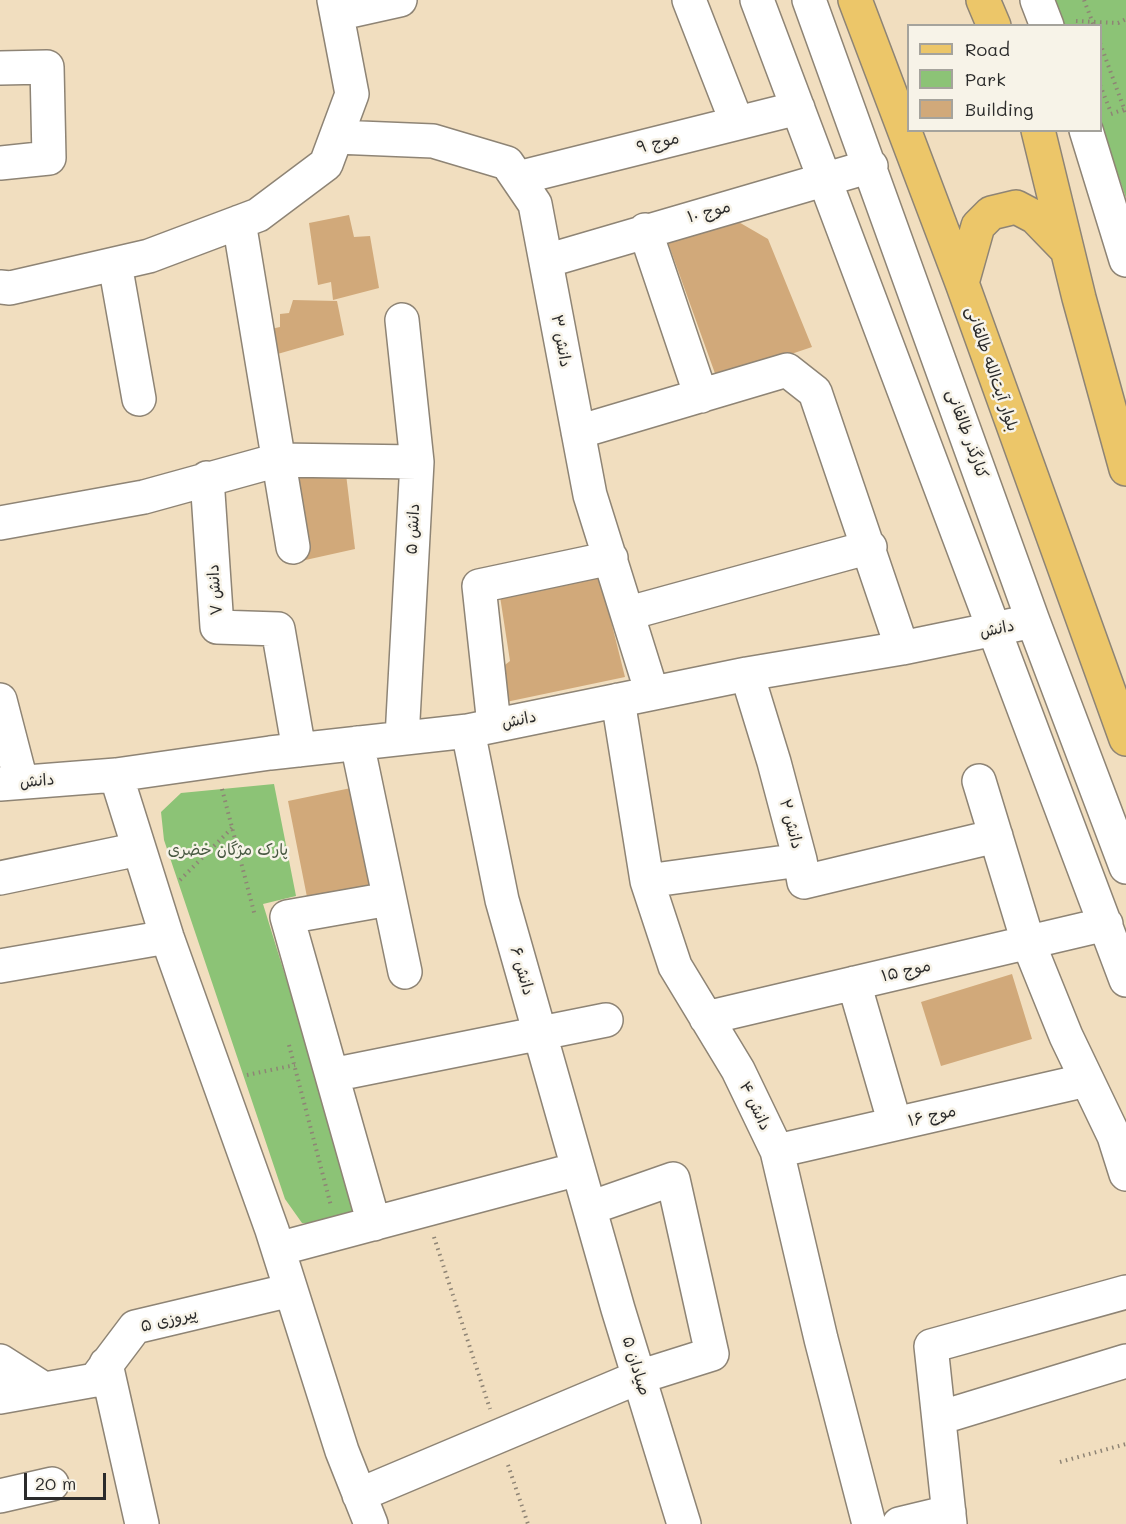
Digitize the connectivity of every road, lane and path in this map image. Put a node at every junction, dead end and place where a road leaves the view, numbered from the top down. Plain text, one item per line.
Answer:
1 (400, 0) edge
2 (689, 0) edge
3 (757, 0) edge
4 (809, 0) edge
5 (855, 0) edge
6 (1037, 0) edge
7 (1084, 0) edge
8 (335, 7) edge
9 (1126, 19) edge
10 (1062, 23) edge
11 (1094, 24) edge
12 (1102, 46) edge
13 (0, 68) edge
14 (900, 100) edge
15 (798, 108) junction
16 (1126, 111) edge
17 (907, 121) edge
18 (1102, 121) edge
19 (737, 123) junction
20 (911, 132) edge
21 (1038, 132) edge
22 (1101, 132) edge
23 (336, 137) junction
24 (0, 164) edge
25 (871, 166) junction
26 (518, 178) junction
27 (824, 179) junction
28 (239, 222) junction
29 (645, 230) junction
30 (1067, 250) junction
31 (1126, 260) edge
32 (546, 261) junction
33 (116, 264) junction
34 (962, 282) junction
35 (0, 287) edge
36 (402, 320) dead end
37 (701, 396) junction
38 (139, 399) dead end
39 (578, 432) junction
40 (278, 460) junction
41 (417, 462) junction
42 (1126, 469) edge
43 (207, 478) junction
44 (0, 523) edge
45 (293, 547) dead end
46 (870, 548) junction
47 (611, 558) junction
48 (629, 613) junction
49 (1033, 621) junction
50 (996, 629) junction
51 (902, 648) junction
52 (747, 674) junction
53 (652, 693) junction
54 (0, 700) edge
55 (618, 700) junction
56 (481, 728) junction
57 (402, 738) junction
58 (1126, 740) edge
59 (357, 743) junction
60 (299, 750) junction
61 (215, 761) junction
62 (116, 775) junction
63 (979, 781) dead end
64 (11, 783) edge
65 (232, 828) junction
66 (996, 836) junction
67 (139, 849) junction
68 (1126, 867) edge
69 (802, 871) junction
70 (0, 878) edge
71 (647, 881) junction
72 (389, 899) junction
73 (156, 904) junction
74 (256, 918) dead end
75 (1106, 924) junction
76 (167, 937) junction
77 (1028, 942) junction
78 (0, 966) edge
79 (405, 972) dead end
80 (1126, 980) edge
81 (854, 983) junction
82 (706, 1018) junction
83 (606, 1020) dead end
84 (540, 1035) junction
85 (288, 1042) dead end
86 (294, 1065) junction
87 (330, 1067) junction
88 (1087, 1080) junction
89 (220, 1082) junction
90 (895, 1124) junction
91 (777, 1151) junction
92 (578, 1169) junction
93 (1126, 1174) edge
94 (590, 1208) junction
95 (332, 1209) dead end
96 (425, 1210) junction
97 (374, 1224) junction
98 (278, 1249) junction
99 (291, 1290) junction
100 (1126, 1293) edge
101 (0, 1361) edge
102 (1126, 1361) edge
103 (106, 1364) junction
104 (639, 1377) junction
105 (44, 1389) junction
106 (0, 1397) edge
107 (939, 1418) junction
108 (499, 1436) junction
109 (1126, 1444) edge
110 (1060, 1462) dead end
111 (52, 1484) dead end
112 (0, 1496) edge
113 (365, 1510) edge
114 (950, 1518) edge
115 (142, 1524) edge
116 (528, 1524) edge
117 (684, 1524) edge
118 (869, 1524) edge
119 (899, 1524) edge

1 - 8 street
2 - 19 street
3 - 15 street
4 - 25 street, کنارگذر طالقانی
5 - 14 main road, بلوار آیت‌الله طالقانی
6 - 10 street
7 - 11 path
8 - 23 street
9 - 11 path
10 - 11 path
12 - 16 path
13 - 24 street
14 - 17 main road, بلوار آیت‌الله طالقانی
15 - 19 street, موج ۹
15 - 27 street
16 - 18 path
19 - 26 street, موج ۹
20 - 34 main road, بلوار آیت‌الله طالقانی
21 - 30 main road
22 - 31 street
23 - 26 street, دانش ۳
23 - 28 street
25 - 27 street, موج ۱۰
25 - 49 street, کنارگذر طالقانی
26 - 32 street, دانش ۳
27 - 29 street, موج ۱۰
27 - 50 street
28 - 33 street
28 - 40 street
29 - 32 street, موج ۱۰
29 - 37 street
30 - 34 main road
30 - 42 main road
32 - 39 street, دانش ۳
33 - 35 street
33 - 38 street
34 - 58 main road, بلوار آیت‌الله طالقانی
36 - 41 street, دانش ۵
37 - 39 street
37 - 46 street
39 - 47 street, دانش ۳
40 - 41 street
40 - 43 street
40 - 45 street
41 - 57 street, دانش ۵
43 - 44 street
43 - 60 street, دانش ۷
46 - 48 street
46 - 51 street
47 - 48 street, دانش ۳
47 - 56 street, دانش ۶
48 - 53 street, دانش ۳
49 - 50 street, دانش
49 - 68 street, کنارگذر طالقانی
50 - 51 street, دانش
50 - 75 street
51 - 52 street, دانش
52 - 53 street, دانش
52 - 69 street, دانش ۲
53 - 55 street, دانش
54 - 64 street
55 - 56 street, دانش
55 - 71 street, دانش ۴
56 - 57 street, دانش
56 - 84 street, دانش ۶
57 - 59 street, دانش
59 - 60 street, دانش
59 - 72 street
60 - 61 street, دانش
61 - 62 street, دانش
61 - 65 path
62 - 64 street, دانش
62 - 67 street
63 - 66 street
65 - 73 path
65 - 74 path
66 - 69 street
66 - 77 street
67 - 70 street
67 - 73 street
69 - 71 street, دانش ۲
71 - 82 street, دانش ۴
72 - 79 street
72 - 87 street
73 - 76 street
75 - 77 street, موج ۱۵
75 - 80 street
76 - 78 street
76 - 89 street
77 - 81 street, موج ۱۵
77 - 88 street
81 - 82 street, موج ۱۵
81 - 90 street
82 - 91 street, دانش ۴
83 - 84 street
84 - 87 street
84 - 92 street, دانش ۶
85 - 86 path
86 - 87 path
86 - 89 path
86 - 95 path
87 - 97 street
88 - 90 street, موج ۱۶
88 - 93 street
89 - 98 street
90 - 91 street, موج ۱۶
91 - 118 street, دانش ۴
92 - 94 street, دانش ۶
92 - 96 street
94 - 104 street, صیادان ۵
94 - 104 street
96 - 97 street
96 - 108 path
97 - 98 street
98 - 99 street
99 - 103 street, پیروزی ۵
99 - 113 street
100 - 107 street
101 - 105 street
102 - 107 street
103 - 105 street, پیروزی ۵
103 - 115 street
104 - 108 street
104 - 117 street, صیادان ۵
105 - 106 street, پیروزی ۵
107 - 114 street
108 - 113 street
108 - 116 path
109 - 110 path
111 - 112 street
114 - 119 street

